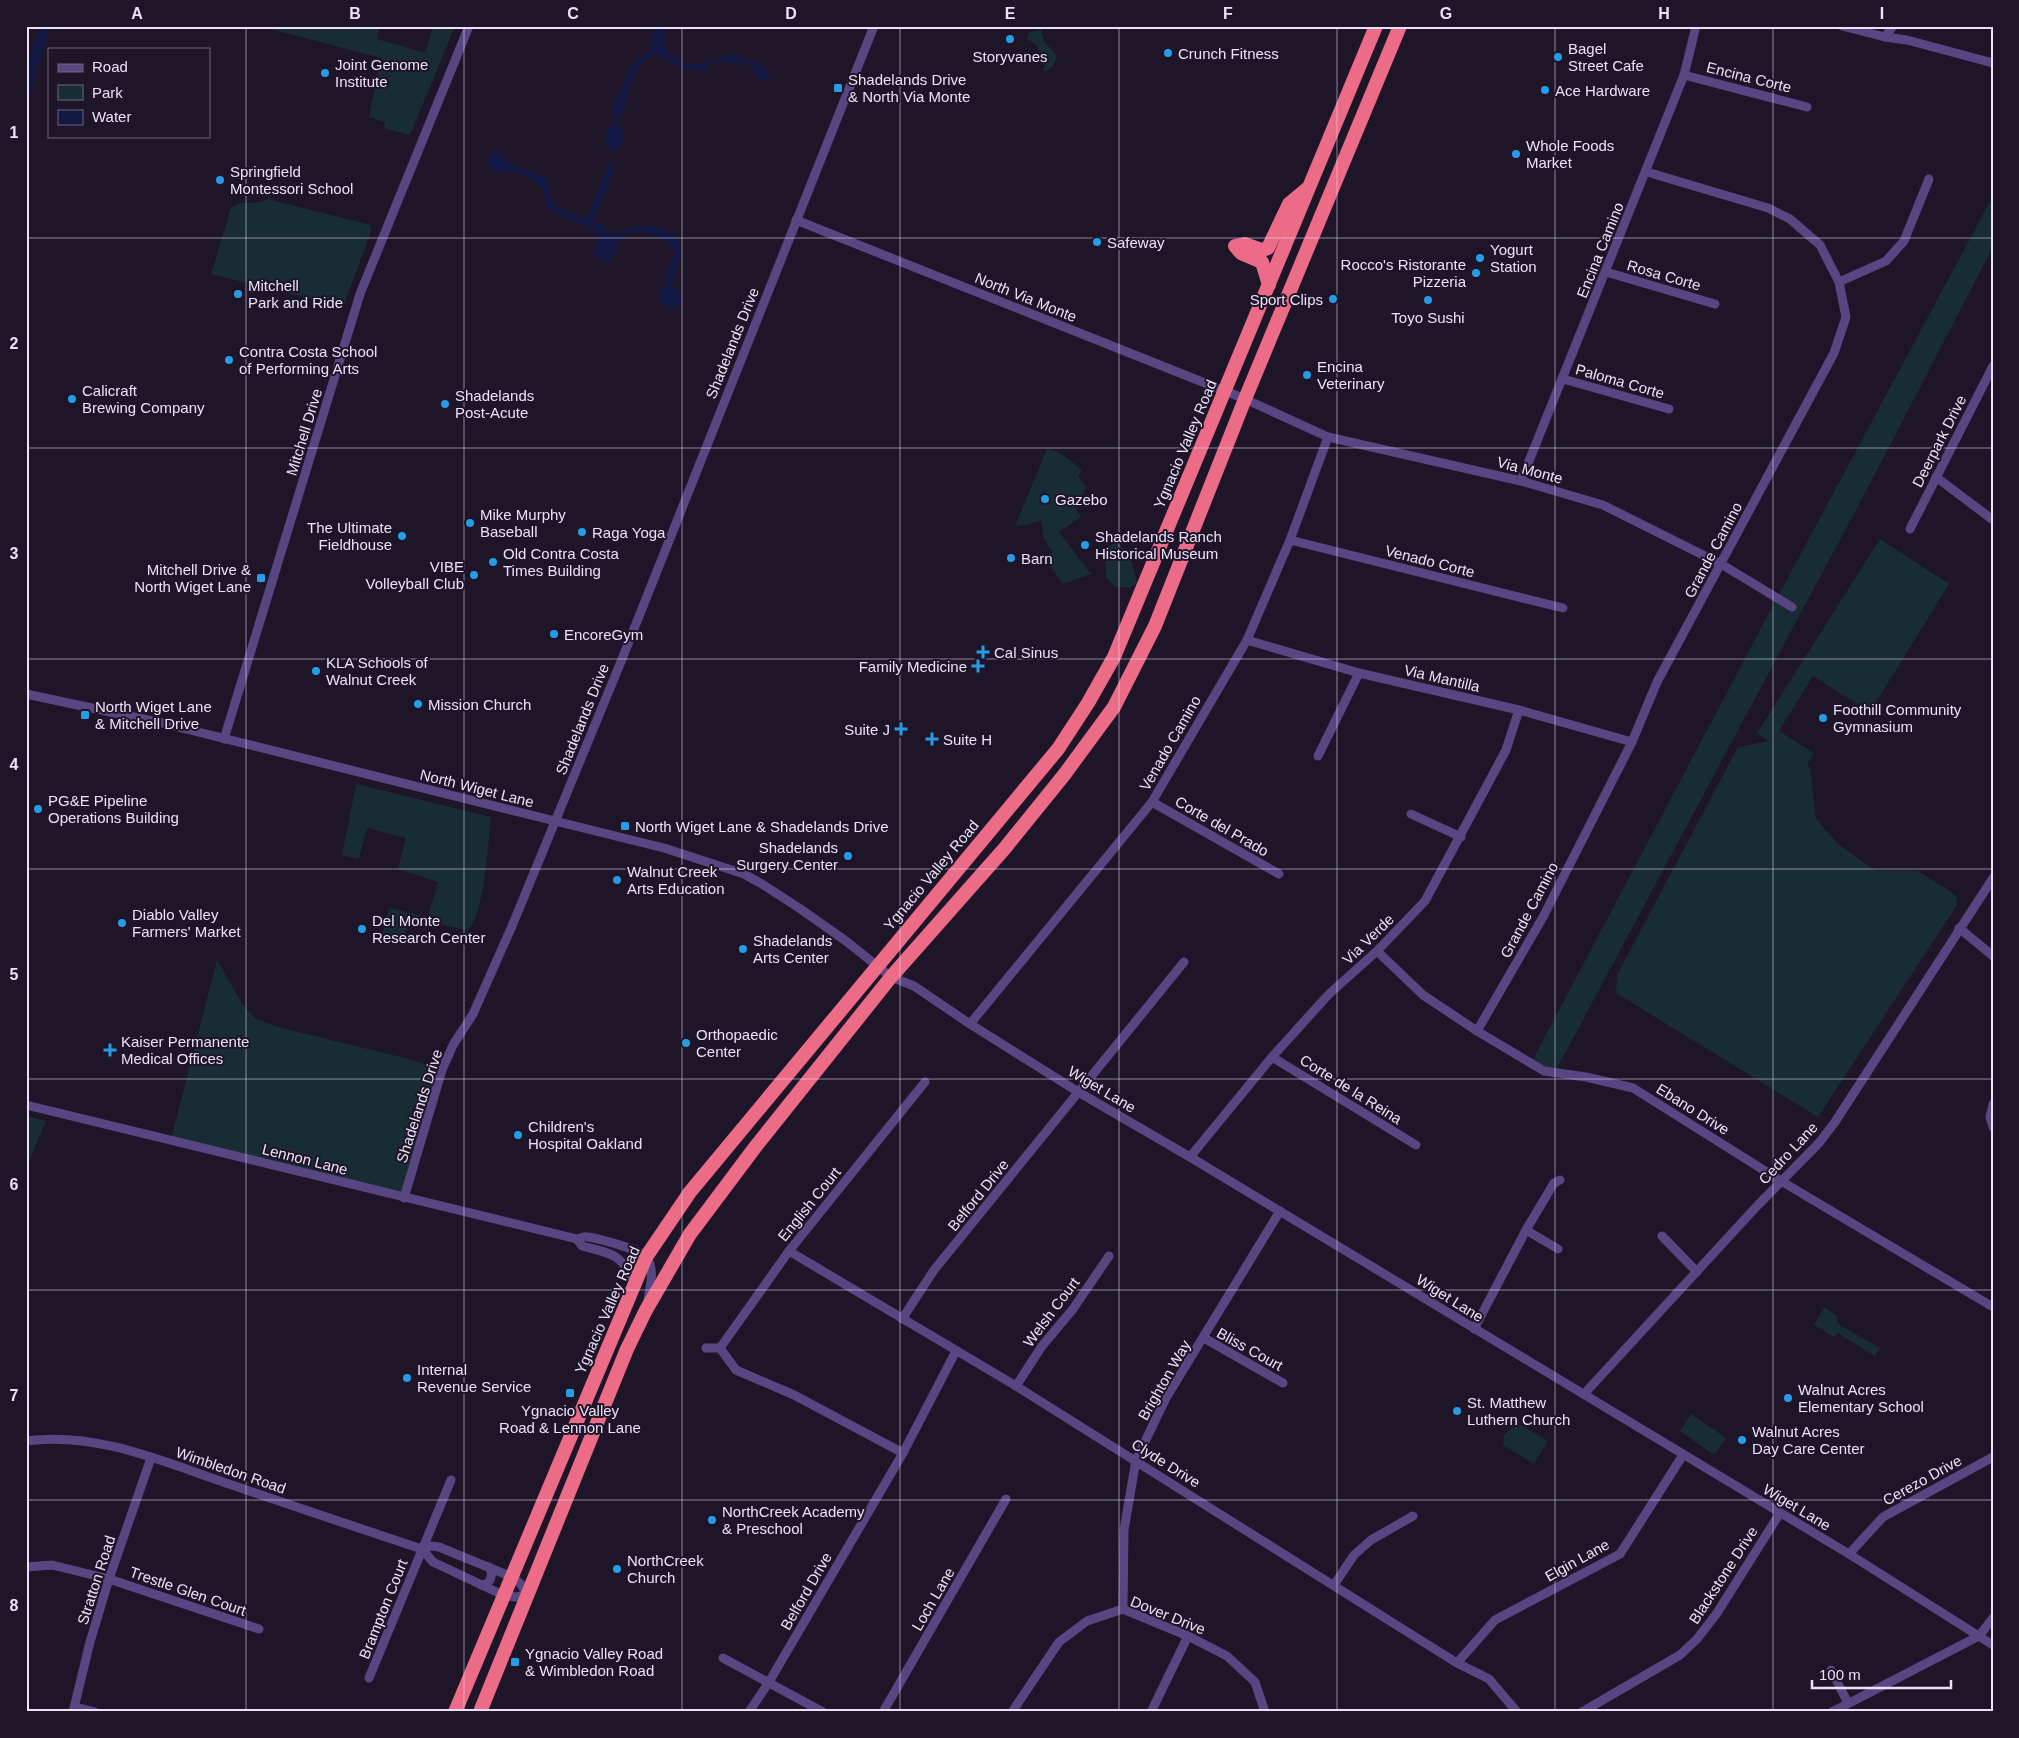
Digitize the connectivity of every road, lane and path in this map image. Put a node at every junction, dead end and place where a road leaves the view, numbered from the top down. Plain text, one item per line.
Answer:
1 (468, 26) edge
2 (874, 26) edge
3 (1376, 26) edge
4 (1400, 26) edge
5 (1696, 26) edge
6 (1842, 26) edge
7 (1885, 26) edge
8 (1893, 26) edge
9 (1885, 37) junction
10 (1993, 63) edge
11 (1684, 75) junction
12 (1807, 107) dead end
13 (1646, 172) junction
14 (1929, 179) dead end
15 (1310, 187) junction
16 (796, 220) junction
17 (1606, 272) junction
18 (1839, 282) junction
19 (1269, 284) junction
20 (1715, 304) dead end
21 (1992, 371) edge
22 (1562, 379) junction
23 (1225, 391) junction
24 (1245, 399) junction
25 (1669, 409) dead end
26 (1328, 436) junction
27 (1936, 477) junction
28 (1521, 481) junction
29 (1993, 520) edge
30 (1910, 530) dead end
31 (1290, 540) junction
32 (1721, 564) junction
33 (1792, 607) dead end
34 (1564, 608) dead end
35 (1247, 640) junction
36 (1358, 673) junction
37 (26, 694) edge
38 (1519, 710) junction
39 (224, 739) junction
40 (1632, 742) junction
41 (1318, 756) dead end
42 (1152, 802) junction
43 (1411, 814) dead end
44 (555, 821) junction
45 (1460, 837) junction
46 (1279, 874) dead end
47 (1993, 878) edge
48 (1959, 928) junction
49 (1377, 951) junction
50 (1993, 956) edge
51 (1184, 962) dead end
52 (876, 966) junction
53 (891, 977) junction
54 (970, 1024) junction
55 (1477, 1032) junction
56 (1272, 1056) junction
57 (925, 1082) dead end
58 (1080, 1092) junction
59 (1993, 1104) edge
60 (26, 1105) edge
61 (1993, 1126) edge
62 (1416, 1144) dead end
63 (1190, 1157) junction
64 (1560, 1180) dead end
65 (1782, 1181) junction
66 (404, 1198) junction
67 (1280, 1211) junction
68 (1526, 1230) junction
69 (1662, 1236) dead end
70 (577, 1239) junction
71 (1558, 1249) dead end
72 (788, 1251) junction
73 (1109, 1256) dead end
74 (646, 1257) junction
75 (1697, 1272) junction
76 (635, 1283) junction
77 (1993, 1307) edge
78 (646, 1310) junction
79 (902, 1319) junction
80 (1474, 1329) junction
81 (1204, 1338) junction
82 (706, 1348) dead end
83 (720, 1348) junction
84 (956, 1351) junction
85 (1283, 1383) dead end
86 (1016, 1386) junction
87 (1584, 1394) junction
88 (26, 1442) edge
89 (902, 1453) junction
90 (1683, 1455) junction
91 (1993, 1457) edge
92 (150, 1458) junction
93 (1136, 1460) junction
94 (451, 1480) dead end
95 (1006, 1499) dead end
96 (1780, 1513) junction
97 (1413, 1516) dead end
98 (422, 1549) junction
99 (1850, 1554) junction
100 (26, 1567) edge
101 (489, 1568) junction
102 (512, 1577) junction
103 (109, 1579) junction
104 (482, 1585) junction
105 (1334, 1585) junction
106 (503, 1595) junction
107 (528, 1595) junction
108 (1123, 1609) junction
109 (1993, 1618) edge
110 (258, 1629) dead end
111 (1188, 1636) junction
112 (1979, 1636) junction
113 (1993, 1645) edge
114 (723, 1658) dead end
115 (1457, 1663) junction
116 (1831, 1670) dead end
117 (369, 1678) dead end
118 (769, 1682) junction
119 (1848, 1703) junction
120 (74, 1709) edge
121 (95, 1712) edge
122 (455, 1712) edge
123 (480, 1712) edge
124 (749, 1712) edge
125 (823, 1712) edge
126 (883, 1712) edge
127 (1012, 1712) edge
128 (1151, 1712) edge
129 (1265, 1712) edge
130 (1517, 1712) edge
131 (1582, 1712) edge
132 (1832, 1712) edge

1 - 39 street, Mitchell Drive
2 - 16 street, Shadelands Drive
3 - 15 highway, Ygnacio Valley Road
4 - 24 highway
5 - 11 street, Encina Camino
6 - 9 street
7 - 9 street
8 - 9 street
9 - 10 street
11 - 12 street, Encina Corte
11 - 13 street, Encina Camino
13 - 17 street, Encina Camino
13 - 18 street, Grande Camino
14 - 18 street
15 - 19 highway, Ygnacio Valley Road
15 - 19 highway
16 - 23 street, North Via Monte
16 - 44 street, Shadelands Drive
17 - 20 street, Rosa Corte
17 - 22 street, Encina Camino
18 - 32 street, Grande Camino
19 - 23 highway, Ygnacio Valley Road
21 - 27 street, Deerpark Drive
22 - 25 street, Paloma Corte
22 - 28 street, Encina Camino
23 - 24 street, North Via Monte
23 - 52 highway, Ygnacio Valley Road
24 - 26 street, Via Monte
24 - 53 highway
26 - 28 street, Via Monte
26 - 31 street, Venado Camino
27 - 29 street
27 - 30 street, Deerpark Drive
28 - 32 street, Via Monte
31 - 34 street, Venado Corte
31 - 35 street, Venado Camino
32 - 33 street, Via Monte
32 - 40 street, Grande Camino
35 - 36 street, Via Mantilla
35 - 42 street, Venado Camino
36 - 38 street, Via Mantilla
36 - 41 street
37 - 39 street, North Wiget Lane
38 - 40 street, Via Mantilla
38 - 45 street, Via Verde
39 - 44 street, North Wiget Lane
40 - 55 street, Grande Camino
42 - 46 street, Corte del Prado
42 - 54 street, Venado Camino
43 - 45 street
44 - 52 street, North Wiget Lane
44 - 66 street, Shadelands Drive
45 - 49 street, Via Verde
47 - 48 street, Cedro Lane
48 - 50 street
48 - 65 street, Cedro Lane
49 - 55 street, Ebano Drive
49 - 56 street, Via Verde
51 - 58 street, Belford Drive
52 - 53 street, North Wiget Lane
52 - 74 highway, Ygnacio Valley Road
53 - 54 street, Wiget Lane
53 - 78 highway
54 - 58 street, Wiget Lane
55 - 65 street, Ebano Drive
56 - 62 street, Corte de la Reina
56 - 63 street, Via Verde
57 - 72 street, English Court
58 - 63 street, Wiget Lane
58 - 79 street, Belford Drive
59 - 61 street
60 - 66 street, Lennon Lane
63 - 67 street, Wiget Lane
64 - 68 street
65 - 75 street, Cedro Lane
65 - 77 street, Ebano Drive
66 - 70 street, Lennon Lane
67 - 80 street, Wiget Lane
67 - 81 street, Brighton Way
68 - 71 street
68 - 80 street
69 - 75 street
70 - 74 street, Lennon Lane
70 - 76 street, Lennon Lane
72 - 79 street, Clyde Drive
72 - 83 street, English Court
73 - 86 street, Welsh Court
74 - 76 highway, Ygnacio Valley Road
74 - 78 street
75 - 87 street, Cedro Lane
76 - 102 highway, Ygnacio Valley Road
78 - 107 highway
79 - 84 street, Clyde Drive
80 - 87 street, Wiget Lane
81 - 85 street, Bliss Court
81 - 93 street, Brighton Way
82 - 83 street
83 - 89 street
84 - 86 street, Clyde Drive
84 - 89 street, Belford Drive
86 - 93 street, Clyde Drive
87 - 90 street, Wiget Lane
88 - 92 street, Wimbledon Road
89 - 118 street, Belford Drive
90 - 96 street, Wiget Lane
90 - 115 street, Elgin Lane
91 - 99 street, Cerezo Drive
92 - 98 street, Wimbledon Road
92 - 103 street, Stratton Road
93 - 105 street, Clyde Drive
93 - 108 street, Brighton Way
94 - 98 street, Brampton Court
95 - 126 street, Loch Lane
96 - 99 street, Wiget Lane
96 - 131 street, Blackstone Drive
97 - 105 street
98 - 101 street, Wimbledon Road
98 - 104 street, Wimbledon Road
98 - 117 street, Brampton Court
99 - 112 street, Wiget Lane
100 - 103 street, Trestle Glen Court
101 - 102 street, Wimbledon Road
101 - 104 street
102 - 106 highway, Ygnacio Valley Road
102 - 107 street, Wimbledon Road
103 - 110 street, Trestle Glen Court
103 - 120 street, Stratton Road
104 - 106 street, Wimbledon Road
105 - 115 street, Clyde Drive
106 - 107 street, Wimbledon Road
106 - 122 highway, Ygnacio Valley Road
107 - 123 highway
108 - 111 street, Dover Drive
108 - 127 street, Dover Drive
109 - 112 street
111 - 128 street
111 - 129 street, Dover Drive
112 - 113 street, Wiget Lane
112 - 119 street
114 - 118 street
115 - 130 street, Clyde Drive
116 - 119 street
118 - 124 street, Belford Drive
118 - 125 street
119 - 132 street
120 - 121 street

